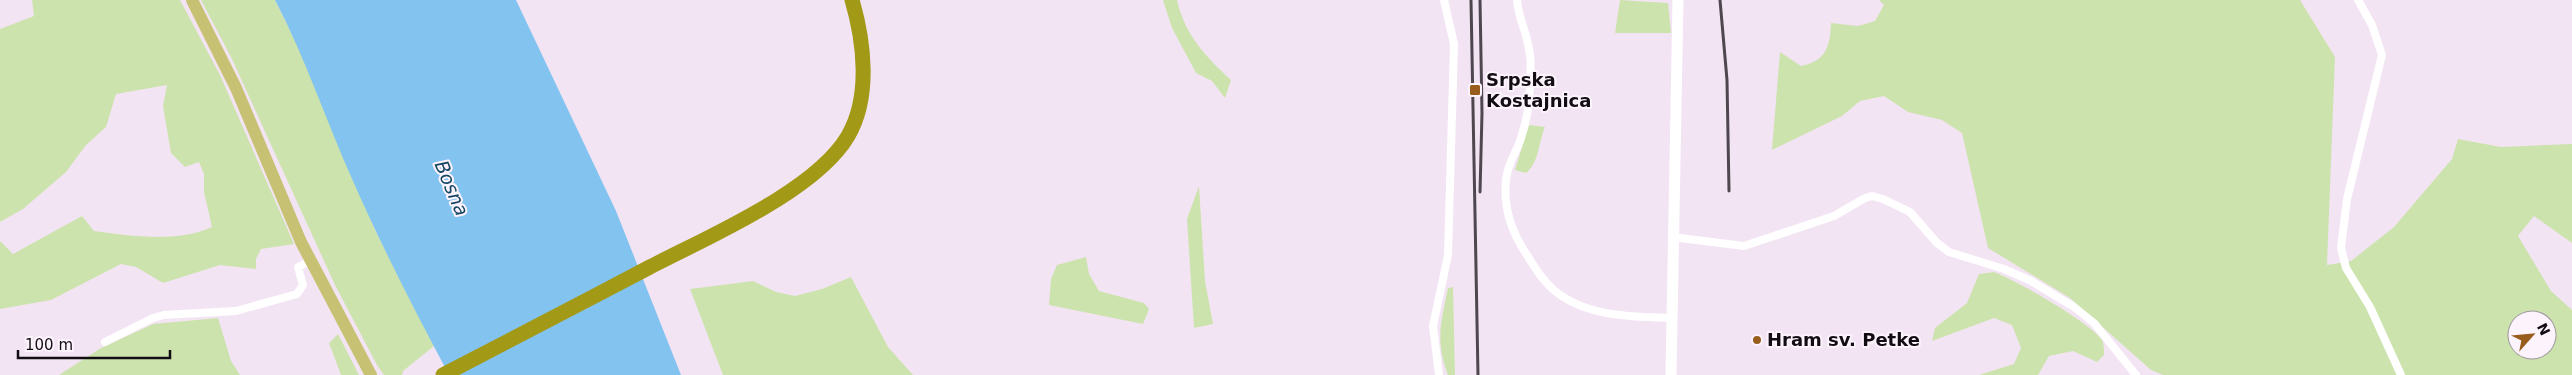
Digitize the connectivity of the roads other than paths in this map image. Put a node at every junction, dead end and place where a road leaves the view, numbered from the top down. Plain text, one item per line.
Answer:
1 (192, 0) edge
2 (852, 0) edge
3 (1444, 0) edge
4 (1516, 0) edge
5 (1678, 0) edge
6 (2358, 0) edge
7 (1672, 237) junction
8 (310, 261) junction
9 (1671, 318) junction
10 (105, 342) dead end
11 (371, 375) edge
12 (443, 375) edge
13 (1439, 375) edge
14 (1671, 375) edge
15 (2136, 375) edge
16 (2401, 375) edge

1 - 8 main road
2 - 12 highway
3 - 13 street
4 - 9 street
5 - 7 main road
6 - 16 street
7 - 9 main road
7 - 15 street
8 - 10 street
8 - 11 main road
9 - 14 main road

